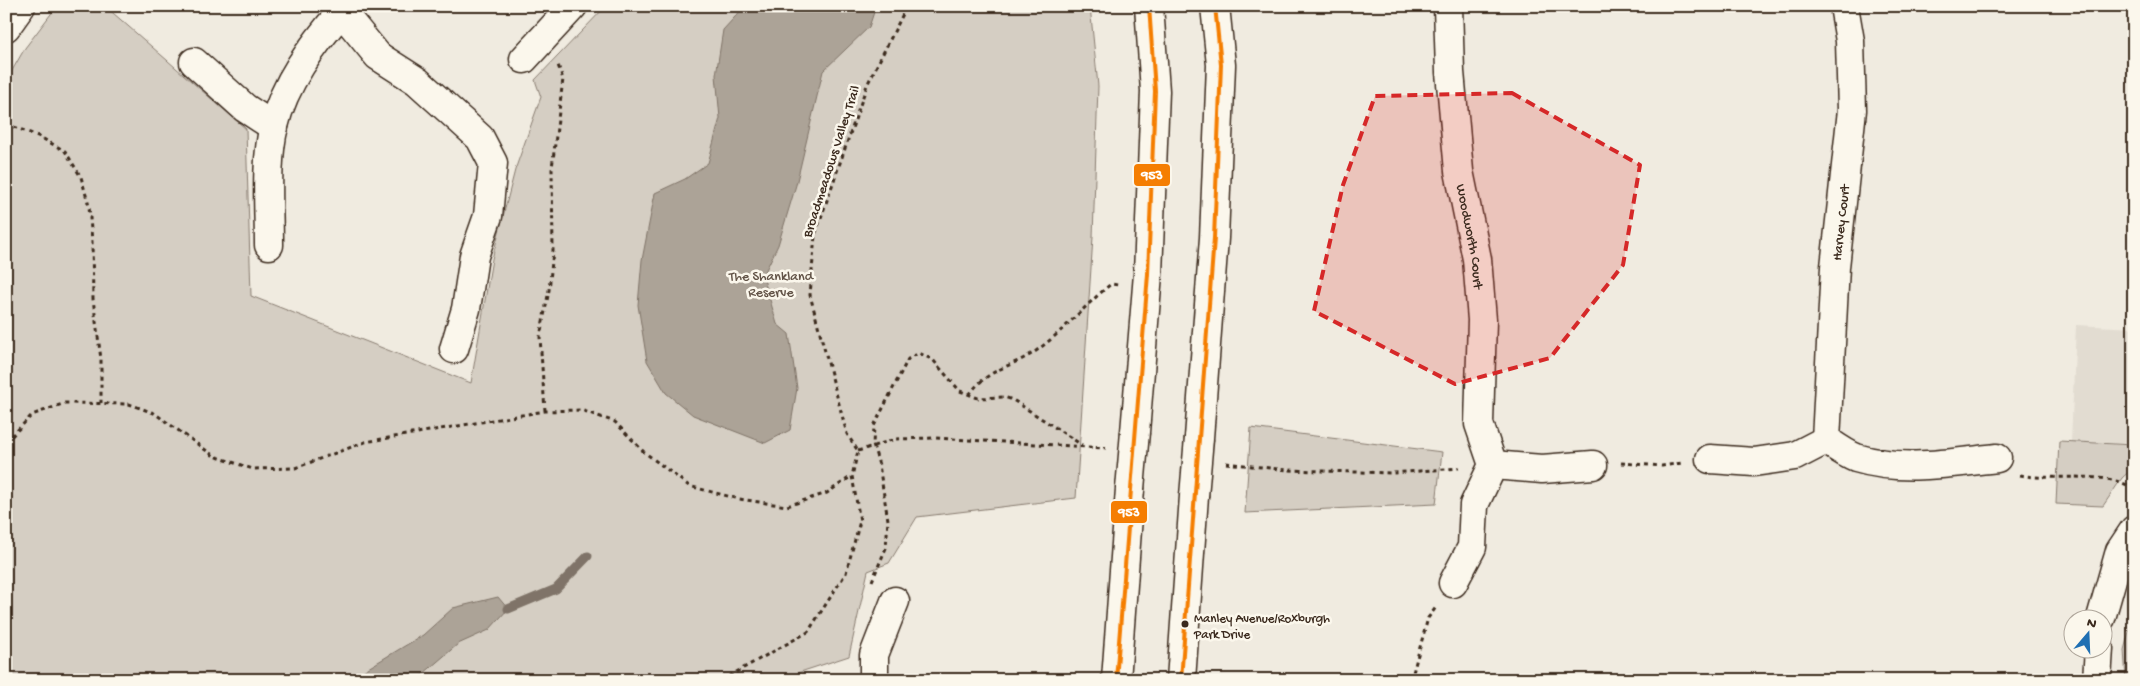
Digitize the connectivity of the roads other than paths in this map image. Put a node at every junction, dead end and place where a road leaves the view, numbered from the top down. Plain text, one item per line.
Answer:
1 (21, 6) edge
2 (573, 6) edge
3 (1149, 6) edge
4 (1215, 6) edge
5 (1448, 6) edge
6 (1844, 6) edge
7 (339, 9) edge
8 (6, 27) edge
9 (531, 52) road end
10 (194, 62) dead end
11 (274, 127) junction
12 (270, 245) dead end
13 (454, 348) dead end
14 (1826, 440) junction
15 (1997, 458) road end
16 (1710, 459) road end
17 (1493, 465) junction
18 (1593, 465) road end
19 (2134, 530) edge
20 (1453, 583) road end
21 (894, 601) road end
22 (2104, 608) edge
23 (2098, 658) edge
24 (874, 680) edge
25 (1116, 680) edge
26 (1181, 680) edge
27 (2098, 680) edge

1 - 8 street
2 - 9 street
3 - 25 street, bridge
4 - 26 street, bridge
5 - 17 street, Woodworth Court
6 - 14 street, Harvey Court
7 - 11 street
7 - 13 street
10 - 11 street
11 - 12 street
14 - 15 street
14 - 16 street
17 - 18 street
17 - 20 street
19 - 22 street
21 - 24 street
23 - 27 street

